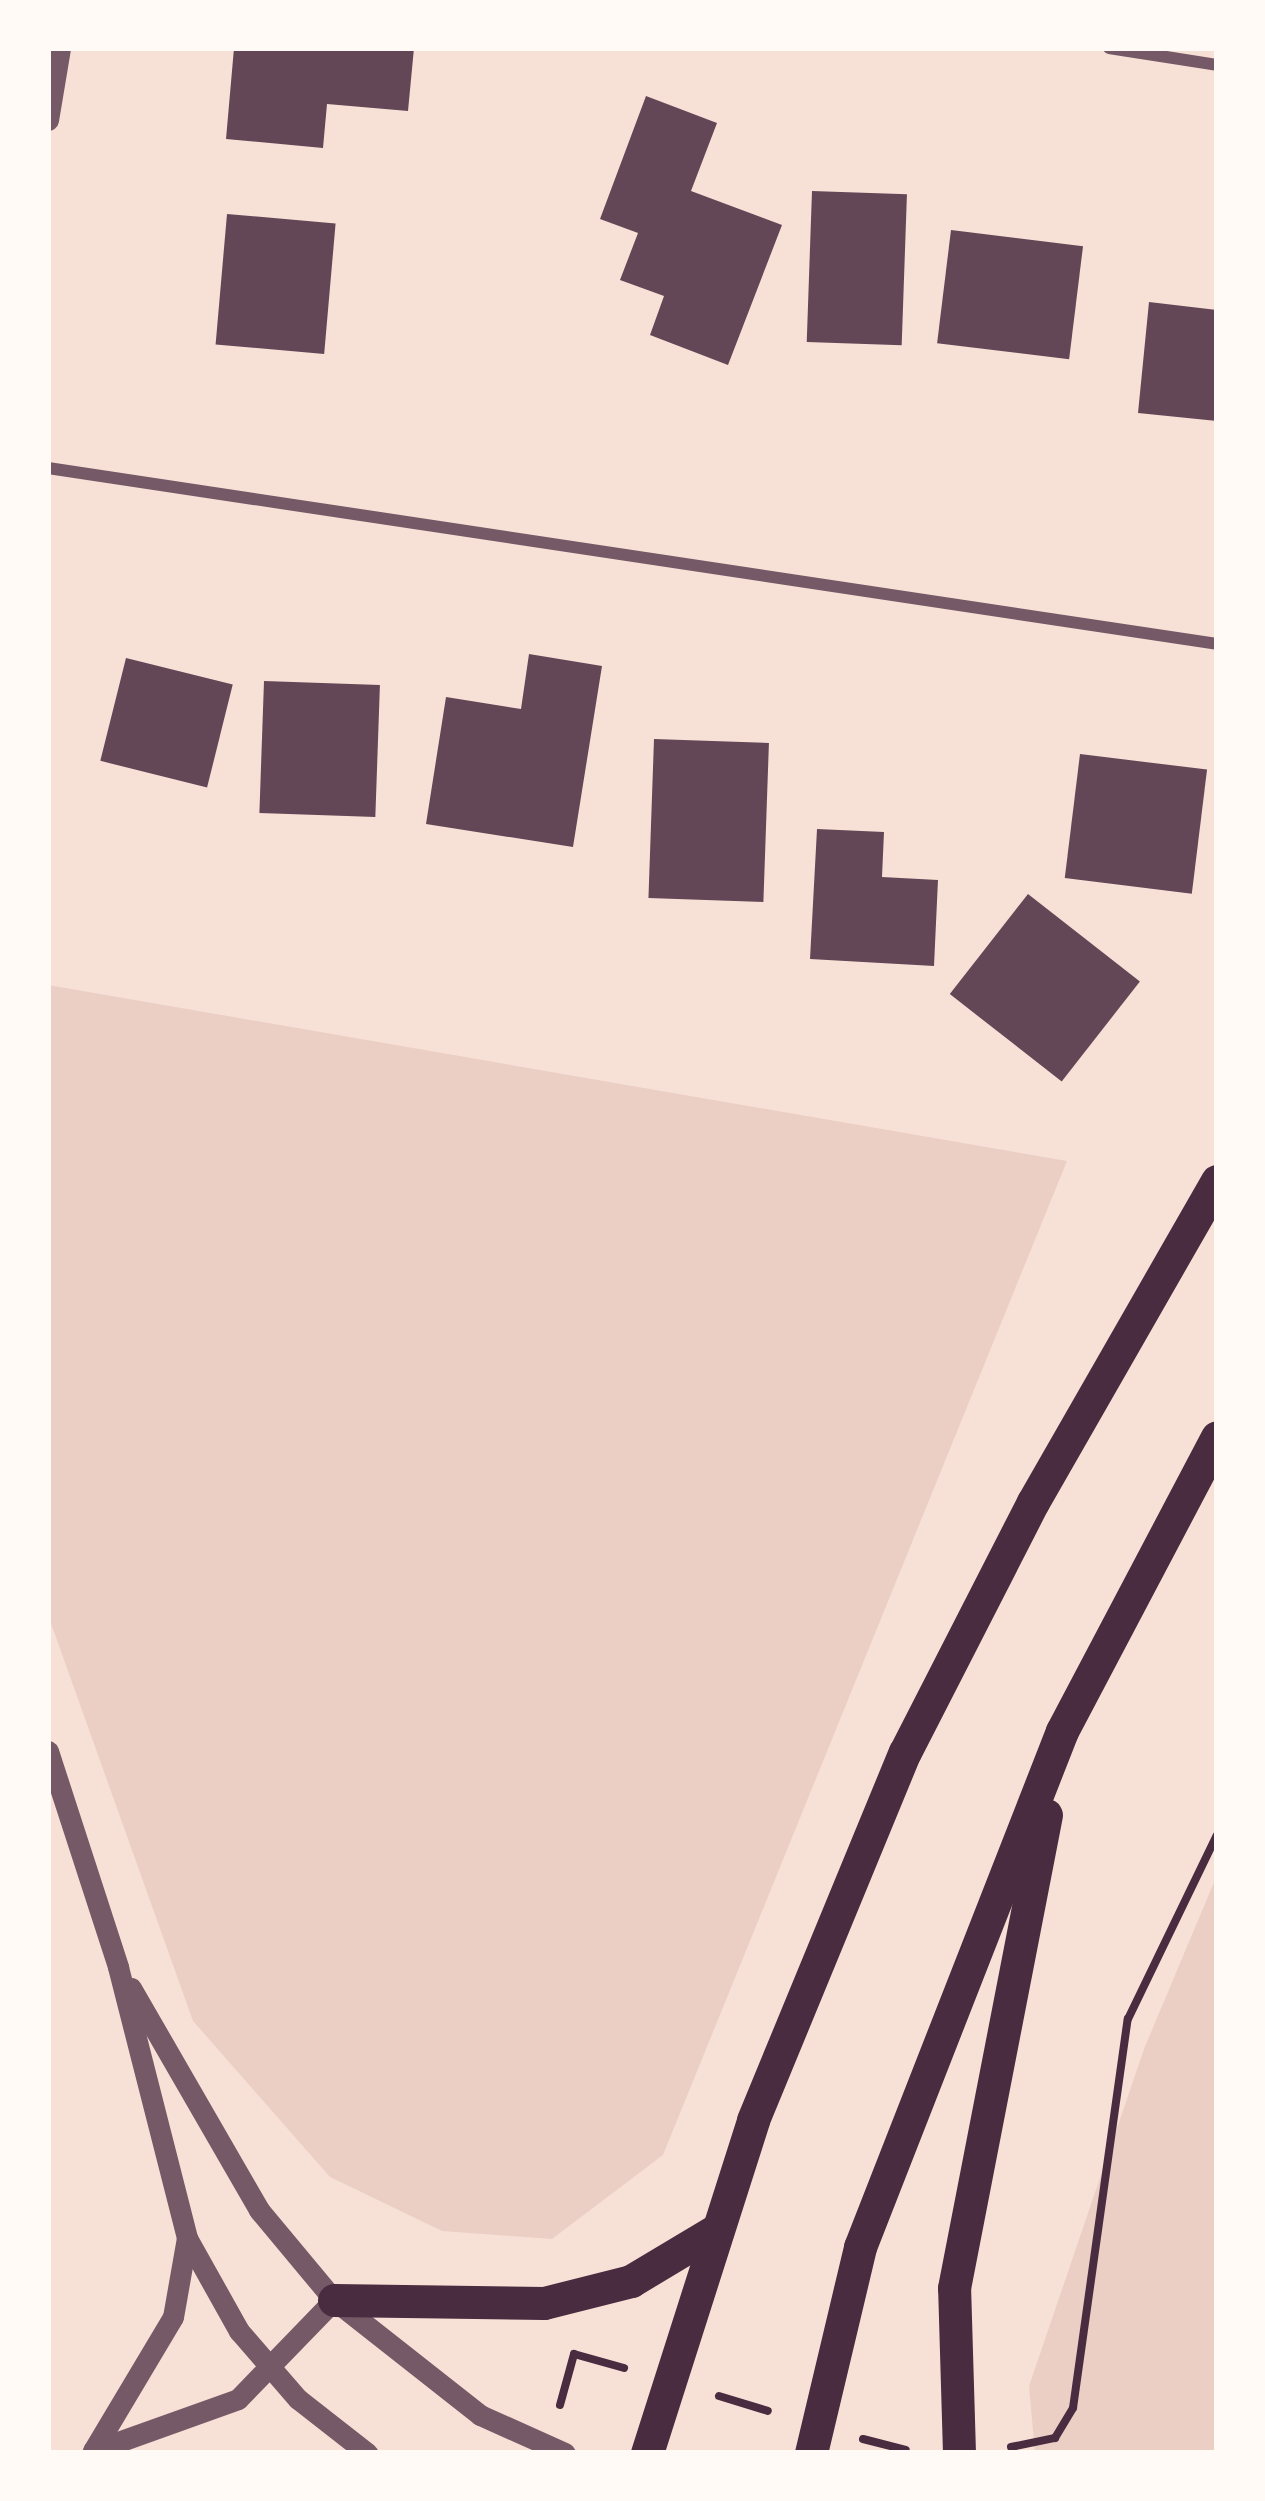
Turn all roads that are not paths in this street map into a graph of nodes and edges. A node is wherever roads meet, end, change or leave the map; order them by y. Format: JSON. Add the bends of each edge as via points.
{"nodes":[{"id":1,"x":60,"y":48,"type":"edge"},
{"id":2,"x":1109,"y":48,"type":"edge"},
{"id":3,"x":1217,"y":65,"type":"edge"},
{"id":4,"x":48,"y":120,"type":"edge"},
{"id":5,"x":48,"y":468,"type":"edge"},
{"id":6,"x":1217,"y":644,"type":"edge"},
{"id":7,"x":1217,"y":1181,"type":"edge"},
{"id":8,"x":1217,"y":1437,"type":"edge"},
{"id":9,"x":1062,"y":1731,"type":"junction"},
{"id":10,"x":48,"y":1751,"type":"edge"},
{"id":11,"x":118,"y":1967,"type":"junction"},
{"id":12,"x":712,"y":2232,"type":"junction"},
{"id":13,"x":187,"y":2238,"type":"junction"},
{"id":14,"x":334,"y":2300,"type":"junction"},
{"id":15,"x":270,"y":2366,"type":"junction"},
{"id":16,"x":91,"y":2452,"type":"edge"},
{"id":17,"x":367,"y":2453,"type":"edge"},
{"id":18,"x":566,"y":2453,"type":"edge"},
{"id":19,"x":647,"y":2453,"type":"edge"},
{"id":20,"x":811,"y":2453,"type":"edge"},
{"id":21,"x":959,"y":2453,"type":"edge"}],
"edges":[{"from":1,"to":4,"type":"street"},
{"from":2,"to":3,"type":"street"},
{"from":5,"to":6,"type":"street"},
{"from":7,"to":12,"type":"highway","via":[[1033,1502],[905,1752]]},
{"from":8,"to":9,"type":"highway"},
{"from":9,"to":20,"type":"highway","via":[[860,2247]]},
{"from":9,"to":21,"type":"highway","via":[[955,2288]]},
{"from":10,"to":11,"type":"street"},
{"from":11,"to":13,"type":"street"},
{"from":11,"to":14,"type":"street","via":[[259,2210]]},
{"from":12,"to":14,"type":"highway","via":[[631,2281],[544,2303]]},
{"from":12,"to":19,"type":"highway"},
{"from":13,"to":15,"type":"street","via":[[239,2331]]},
{"from":13,"to":16,"type":"street","via":[[173,2318]]},
{"from":14,"to":15,"type":"street"},
{"from":14,"to":18,"type":"street","via":[[480,2415]]},
{"from":15,"to":16,"type":"street","via":[[238,2399]]},
{"from":15,"to":17,"type":"street"}]}
